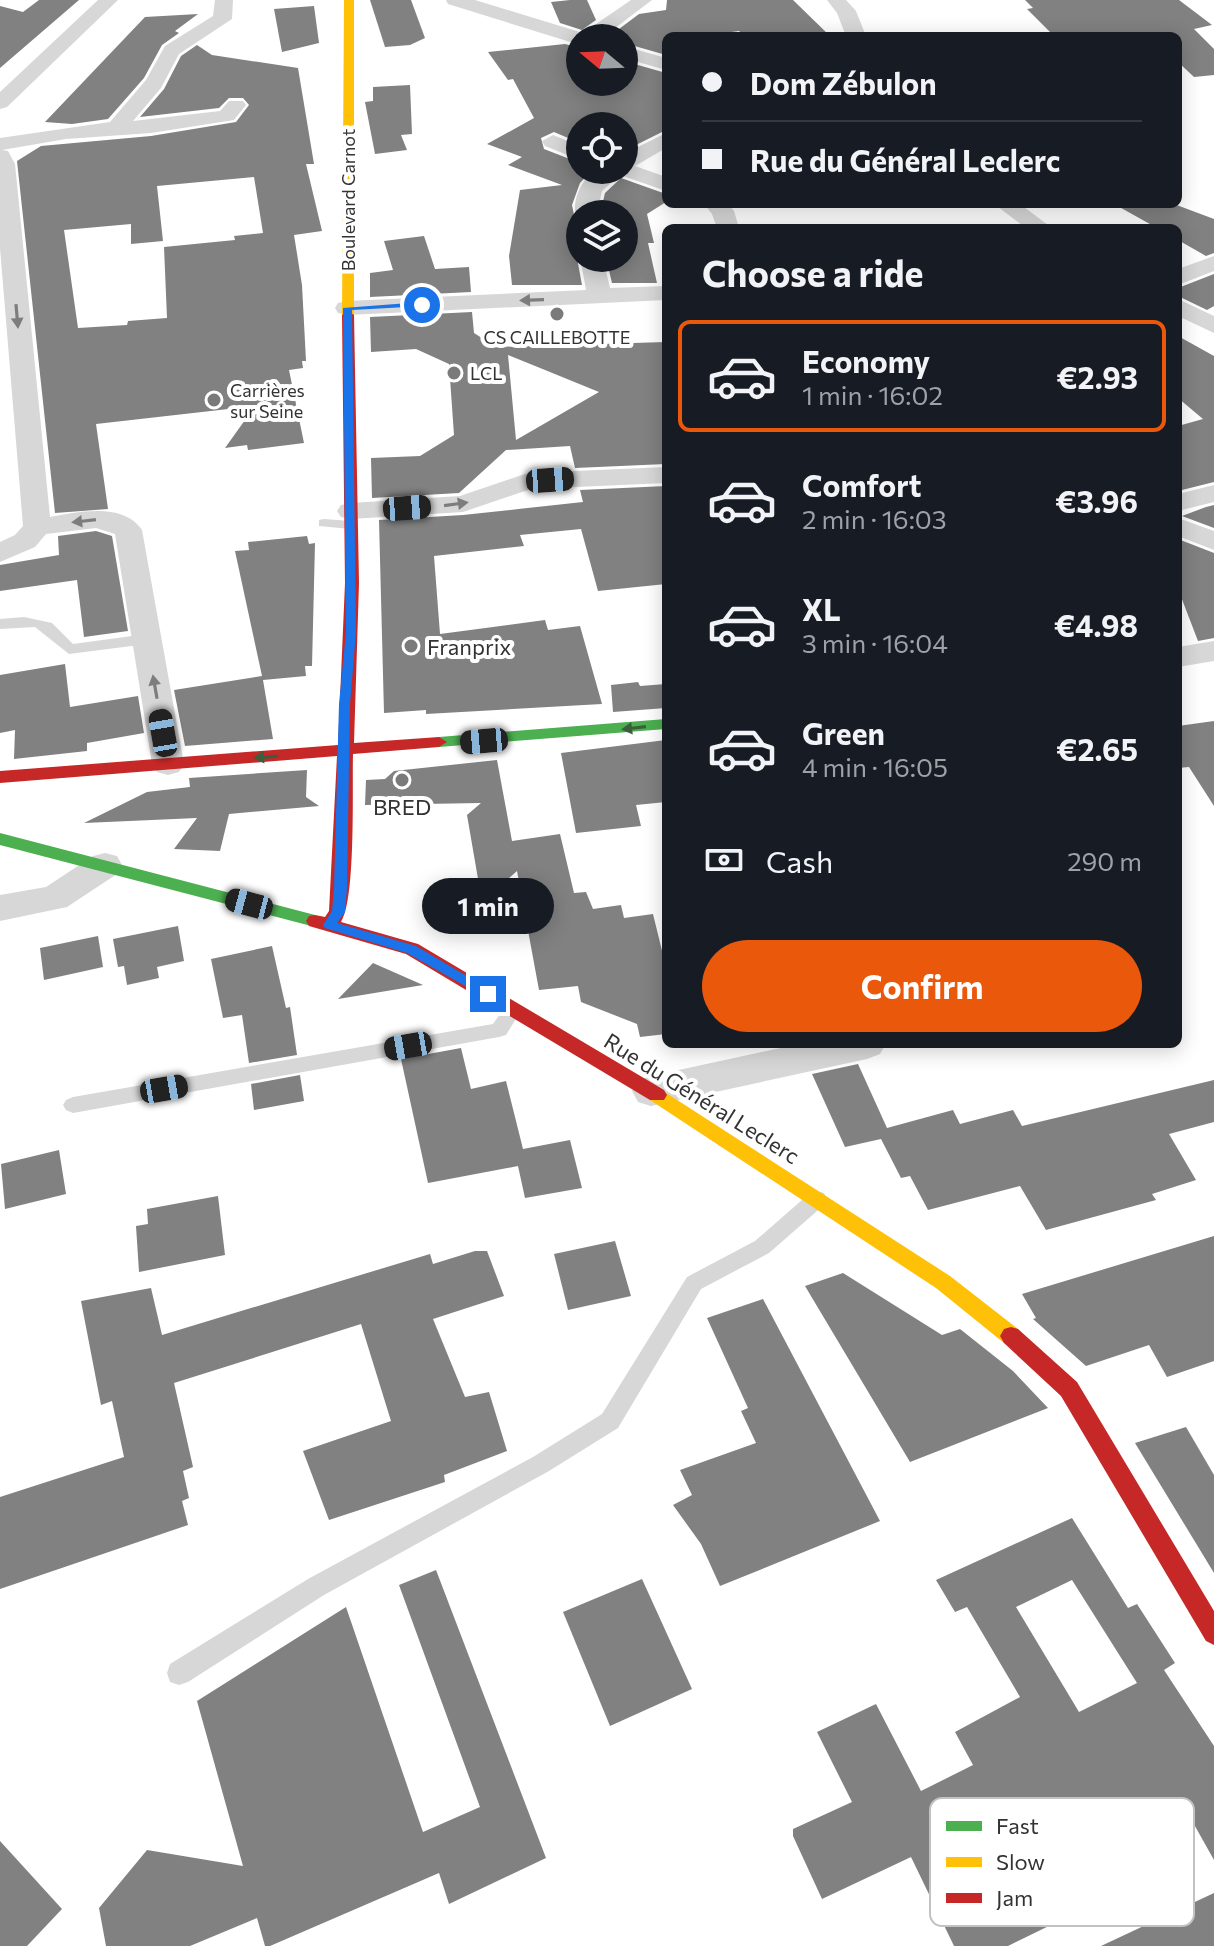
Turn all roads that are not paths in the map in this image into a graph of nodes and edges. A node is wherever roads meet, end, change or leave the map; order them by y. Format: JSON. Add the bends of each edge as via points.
{"nodes":[{"id":1,"x":109,"y":0,"type":"edge"},
{"id":2,"x":224,"y":0,"type":"edge"},
{"id":3,"x":349,"y":0,"type":"edge"},
{"id":4,"x":455,"y":0,"type":"edge"},
{"id":5,"x":643,"y":0,"type":"edge"},
{"id":6,"x":836,"y":0,"type":"edge"},
{"id":7,"x":609,"y":24,"type":"edge"},
{"id":8,"x":854,"y":32,"type":"edge"},
{"id":9,"x":566,"y":35,"type":"edge"},
{"id":10,"x":638,"y":56,"type":"edge"},
{"id":11,"x":662,"y":63,"type":"edge"},
{"id":12,"x":0,"y":103,"type":"edge"},
{"id":13,"x":236,"y":105,"type":"dead end"},
{"id":14,"x":118,"y":127,"type":"junction"},
{"id":15,"x":553,"y":141,"type":"dead end"},
{"id":16,"x":662,"y":142,"type":"edge"},
{"id":17,"x":0,"y":144,"type":"edge"},
{"id":18,"x":566,"y":147,"type":"edge"},
{"id":19,"x":0,"y":156,"type":"edge"},
{"id":20,"x":638,"y":157,"type":"edge"},
{"id":21,"x":638,"y":172,"type":"edge"},
{"id":22,"x":662,"y":182,"type":"edge"},
{"id":23,"x":1011,"y":208,"type":"edge"},
{"id":24,"x":1035,"y":224,"type":"edge"},
{"id":25,"x":1214,"y":263,"type":"edge"},
{"id":26,"x":594,"y":272,"type":"edge"},
{"id":27,"x":1182,"y":276,"type":"edge"},
{"id":28,"x":662,"y":293,"type":"edge"},
{"id":29,"x":600,"y":297,"type":"junction"},
{"id":30,"x":347,"y":308,"type":"junction"},
{"id":31,"x":1182,"y":308,"type":"edge"},
{"id":32,"x":1214,"y":326,"type":"edge"},
{"id":33,"x":662,"y":475,"type":"edge"},
{"id":34,"x":1214,"y":493,"type":"edge"},
{"id":35,"x":1182,"y":502,"type":"edge"},
{"id":36,"x":350,"y":518,"type":"junction"},
{"id":37,"x":324,"y":523,"type":"dead end"},
{"id":38,"x":37,"y":527,"type":"junction"},
{"id":39,"x":1182,"y":528,"type":"edge"},
{"id":40,"x":1214,"y":541,"type":"edge"},
{"id":41,"x":0,"y":553,"type":"edge"},
{"id":42,"x":0,"y":624,"type":"edge"},
{"id":43,"x":147,"y":639,"type":"junction"},
{"id":44,"x":1214,"y":651,"type":"edge"},
{"id":45,"x":1182,"y":656,"type":"edge"},
{"id":46,"x":662,"y":724,"type":"edge"},
{"id":47,"x":343,"y":751,"type":"junction"},
{"id":48,"x":168,"y":764,"type":"junction"},
{"id":49,"x":0,"y":777,"type":"edge"},
{"id":50,"x":0,"y":839,"type":"edge"},
{"id":51,"x":105,"y":865,"type":"junction"},
{"id":52,"x":0,"y":908,"type":"edge"},
{"id":53,"x":329,"y":925,"type":"junction"},
{"id":54,"x":513,"y":1009,"type":"junction"},
{"id":55,"x":849,"y":1048,"type":"edge"},
{"id":56,"x":651,"y":1091,"type":"junction"},
{"id":57,"x":73,"y":1105,"type":"dead end"},
{"id":58,"x":817,"y":1199,"type":"junction"},
{"id":59,"x":1214,"y":1633,"type":"edge"},
{"id":60,"x":179,"y":1673,"type":"dead end"}],
"edges":[{"from":1,"to":12,"type":"street"},
{"from":2,"to":14,"type":"street","via":[[222,19],[170,54],[160,76]]},
{"from":3,"to":30,"type":"street","name":"Boulevard Carnot"},
{"from":4,"to":9,"type":"street"},
{"from":5,"to":7,"type":"street"},
{"from":6,"to":8,"type":"street"},
{"from":10,"to":11,"type":"street"},
{"from":13,"to":14,"type":"street","via":[[227,116]]},
{"from":14,"to":17,"type":"street"},
{"from":15,"to":18,"type":"street"},
{"from":16,"to":20,"type":"street"},
{"from":19,"to":38,"type":"street","one_way":true},
{"from":21,"to":22,"type":"street"},
{"from":23,"to":24,"type":"street"},
{"from":25,"to":27,"type":"street"},
{"from":26,"to":29,"type":"street"},
{"from":28,"to":29,"type":"street"},
{"from":29,"to":30,"type":"street","one_way":true},
{"from":30,"to":36,"type":"street","name":"Boulevard Carnot","via":[[342,449]]},
{"from":31,"to":32,"type":"street"},
{"from":36,"to":33,"type":"street","one_way":true,"via":[[463,504],[528,481]]},
{"from":34,"to":35,"type":"street"},
{"from":36,"to":37,"type":"lane"},
{"from":36,"to":47,"type":"street","name":"Boulevard Carnot","via":[[351,632]]},
{"from":38,"to":41,"type":"street","via":[[25,541]]},
{"from":43,"to":38,"type":"street","one_way":true,"via":[[128,530],[102,519]]},
{"from":39,"to":40,"type":"street"},
{"from":42,"to":43,"type":"lane","via":[[46,624],[69,649]]},
{"from":48,"to":43,"type":"street","one_way":true},
{"from":44,"to":45,"type":"street"},
{"from":46,"to":47,"type":"street","one_way":true},
{"from":47,"to":48,"type":"street","one_way":true},
{"from":47,"to":53,"type":"street","name":"Boulevard Carnot","via":[[340,888],[338,912]]},
{"from":48,"to":49,"type":"street"},
{"from":50,"to":51,"type":"street","name":"Rue du Général Leclerc"},
{"from":51,"to":52,"type":"street","via":[[55,898]]},
{"from":51,"to":53,"type":"street","name":"Rue du Général Leclerc"},
{"from":53,"to":54,"type":"street","name":"Rue du Général Leclerc","via":[[412,949]]},
{"from":54,"to":56,"type":"street","name":"Rue du Général Leclerc"},
{"from":54,"to":57,"type":"lane","via":[[499,1030]]},
{"from":55,"to":56,"type":"street"},
{"from":56,"to":58,"type":"street","name":"Rue du Général Leclerc"},
{"from":58,"to":59,"type":"street","name":"Rue du Général Leclerc","via":[[943,1282],[1033,1353],[1069,1389]]},
{"from":58,"to":60,"type":"lane","via":[[762,1247],[694,1283],[610,1421],[316,1587]]}]}
